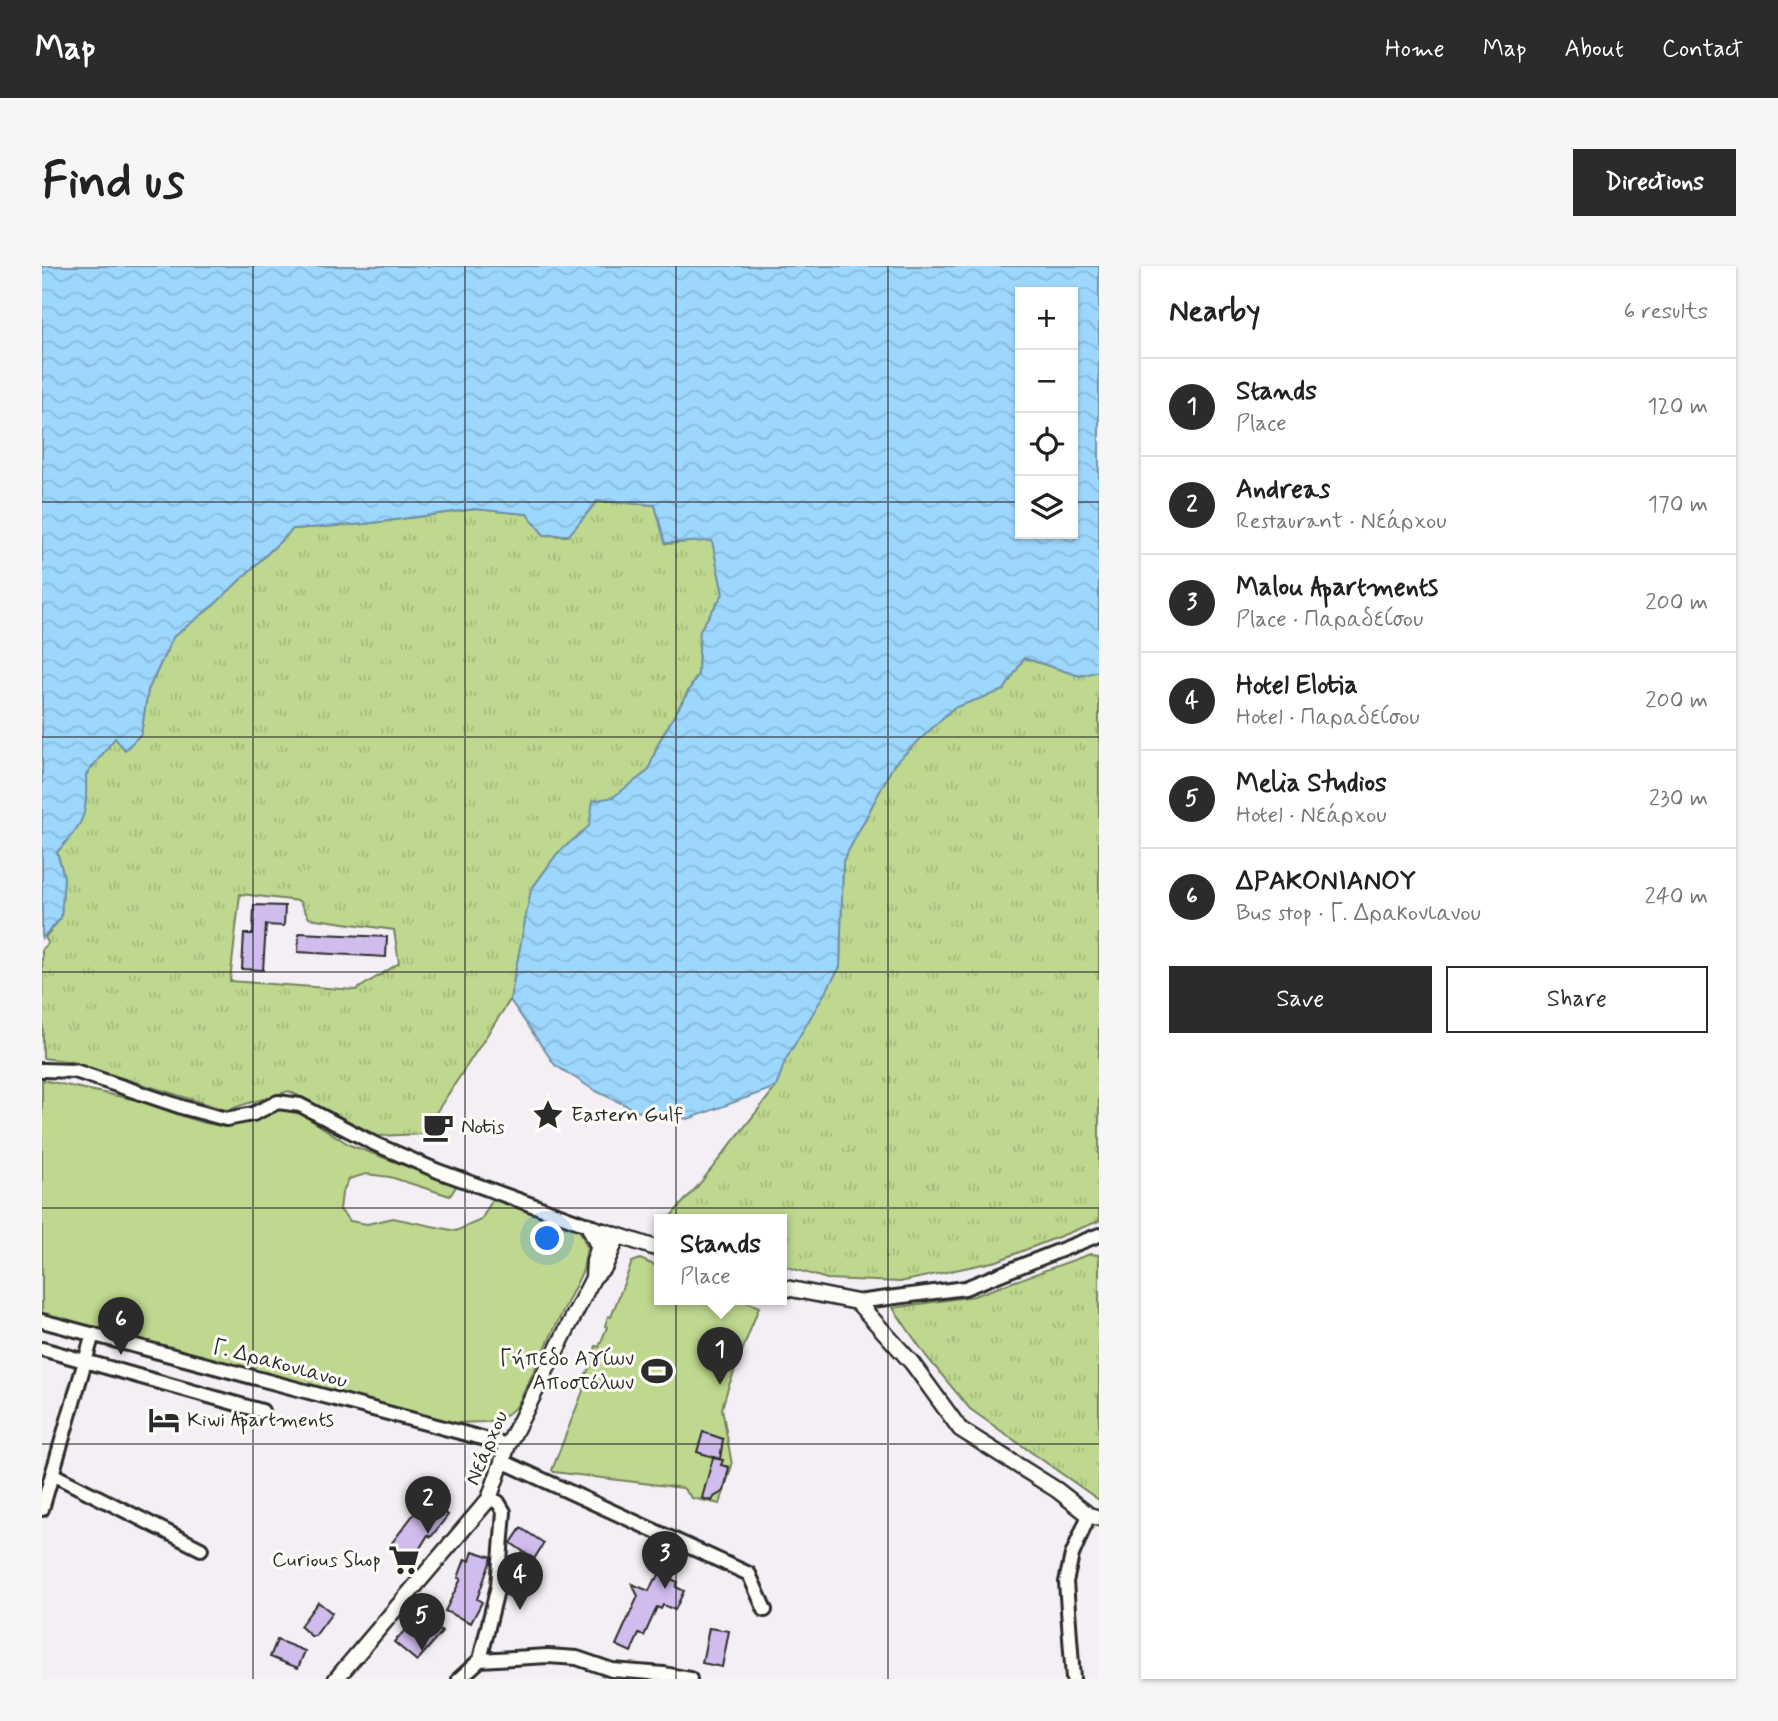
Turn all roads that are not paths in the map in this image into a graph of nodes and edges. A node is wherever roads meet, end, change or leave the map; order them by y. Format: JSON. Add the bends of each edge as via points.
{"nodes":[{"id":1,"x":42,"y":1070,"type":"edge"},
{"id":2,"x":588,"y":1225,"type":"junction"},
{"id":3,"x":611,"y":1233,"type":"junction"},
{"id":4,"x":1099,"y":1235,"type":"edge"},
{"id":5,"x":636,"y":1242,"type":"junction"},
{"id":6,"x":598,"y":1246,"type":"junction"},
{"id":7,"x":654,"y":1247,"type":"edge"},
{"id":8,"x":613,"y":1251,"type":"junction"},
{"id":9,"x":593,"y":1278,"type":"junction"},
{"id":10,"x":787,"y":1288,"type":"edge"},
{"id":11,"x":857,"y":1302,"type":"junction"},
{"id":12,"x":42,"y":1321,"type":"edge"},
{"id":13,"x":93,"y":1334,"type":"junction"},
{"id":14,"x":42,"y":1349,"type":"edge"},
{"id":15,"x":84,"y":1359,"type":"junction"},
{"id":16,"x":261,"y":1411,"type":"dead end"},
{"id":17,"x":508,"y":1445,"type":"junction"},
{"id":18,"x":504,"y":1462,"type":"junction"},
{"id":19,"x":52,"y":1474,"type":"junction"},
{"id":20,"x":489,"y":1499,"type":"junction"},
{"id":21,"x":42,"y":1509,"type":"edge"},
{"id":22,"x":1094,"y":1517,"type":"edge"},
{"id":23,"x":201,"y":1549,"type":"dead end"},
{"id":24,"x":765,"y":1611,"type":"dead end"},
{"id":25,"x":480,"y":1660,"type":"junction"},
{"id":26,"x":336,"y":1679,"type":"edge"},
{"id":27,"x":459,"y":1679,"type":"edge"},
{"id":28,"x":690,"y":1679,"type":"edge"},
{"id":29,"x":1073,"y":1679,"type":"edge"}],
"edges":[{"from":1,"to":2,"type":"street","via":[[75,1071],[226,1119],[253,1114],[278,1102],[300,1105],[438,1171]]},
{"from":2,"to":3,"type":"street"},
{"from":2,"to":6,"type":"street"},
{"from":3,"to":5,"type":"street"},
{"from":3,"to":6,"type":"street","name":"Νεάρχου"},
{"from":3,"to":8,"type":"street","name":"Νεάρχου"},
{"from":4,"to":11,"type":"street","via":[[965,1288]]},
{"from":5,"to":7,"type":"street"},
{"from":5,"to":8,"type":"street"},
{"from":6,"to":9,"type":"street","name":"Νεάρχου"},
{"from":8,"to":9,"type":"street","name":"Νεάρχου"},
{"from":9,"to":17,"type":"street","name":"Νεάρχου"},
{"from":10,"to":11,"type":"street"},
{"from":11,"to":22,"type":"street","via":[[912,1363],[960,1429]]},
{"from":12,"to":13,"type":"street","name":"Γ. Δρακονιανου"},
{"from":13,"to":15,"type":"street"},
{"from":13,"to":17,"type":"street","name":"Γ. Δρακονιανου"},
{"from":14,"to":15,"type":"street"},
{"from":15,"to":16,"type":"street"},
{"from":15,"to":19,"type":"street"},
{"from":17,"to":18,"type":"street","name":"Νεάρχου"},
{"from":18,"to":20,"type":"street","name":"Νεάρχου"},
{"from":18,"to":24,"type":"street","via":[[749,1574]]},
{"from":19,"to":21,"type":"street"},
{"from":19,"to":23,"type":"street"},
{"from":20,"to":25,"type":"street","via":[[504,1511],[498,1586]]},
{"from":20,"to":26,"type":"street","name":"Νεάρχου"},
{"from":22,"to":29,"type":"street","via":[[1072,1555],[1066,1581]]},
{"from":25,"to":27,"type":"street"},
{"from":25,"to":28,"type":"street","via":[[577,1658],[612,1670]]}]}
